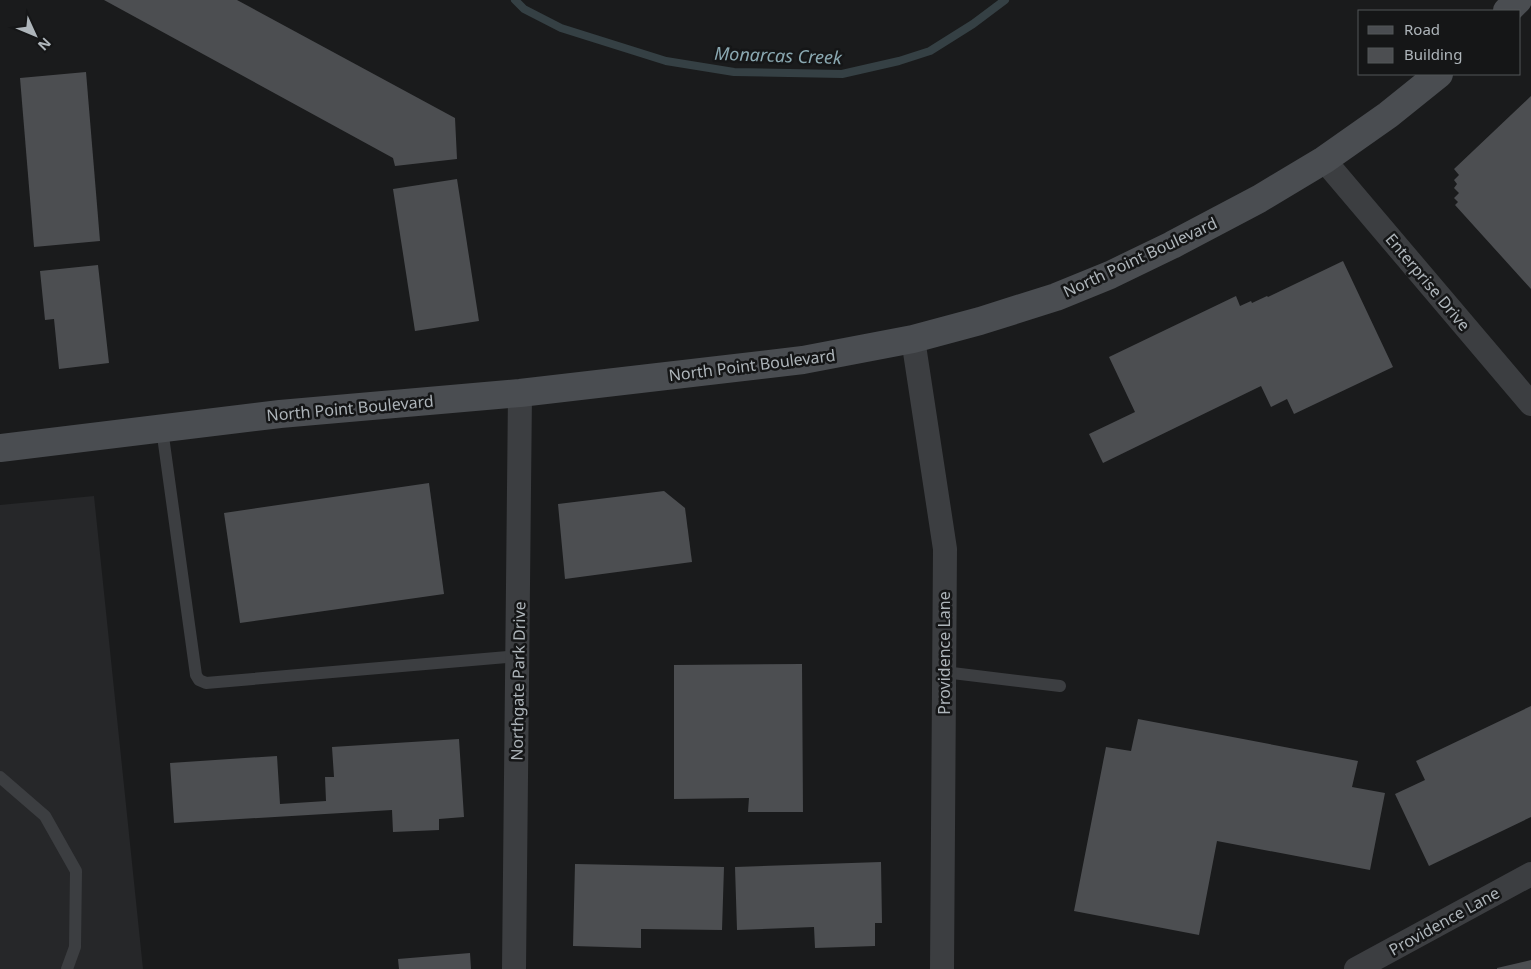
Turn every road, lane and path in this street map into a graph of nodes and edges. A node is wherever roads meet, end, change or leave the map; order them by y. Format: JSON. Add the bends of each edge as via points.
{"nodes":[{"id":1,"x":1518,"y":0,"type":"edge"},
{"id":2,"x":1508,"y":10,"type":"edge"},
{"id":3,"x":1438,"y":75,"type":"edge"},
{"id":4,"x":1324,"y":160,"type":"junction"},
{"id":5,"x":913,"y":339,"type":"junction"},
{"id":6,"x":520,"y":393,"type":"junction"},
{"id":7,"x":1531,"y":404,"type":"edge"},
{"id":8,"x":162,"y":428,"type":"junction"},
{"id":9,"x":0,"y":448,"type":"edge"},
{"id":10,"x":518,"y":656,"type":"junction"},
{"id":11,"x":944,"y":672,"type":"junction"},
{"id":12,"x":1060,"y":686,"type":"dead end"},
{"id":13,"x":0,"y":776,"type":"edge"},
{"id":14,"x":1531,"y":874,"type":"edge"},
{"id":15,"x":67,"y":969,"type":"edge"},
{"id":16,"x":514,"y":969,"type":"edge"},
{"id":17,"x":942,"y":969,"type":"edge"},
{"id":18,"x":1356,"y":969,"type":"edge"}],
"edges":[{"from":1,"to":2,"type":"main road"},
{"from":3,"to":4,"type":"main road","name":"North Point Boulevard"},
{"from":4,"to":5,"type":"main road","name":"North Point Boulevard","via":[[1172,246],[1110,275],[1056,297]]},
{"from":4,"to":7,"type":"street","name":"Enterprise Drive"},
{"from":5,"to":6,"type":"main road","name":"North Point Boulevard","via":[[803,360]]},
{"from":5,"to":11,"type":"street","name":"Providence Lane","via":[[945,549]]},
{"from":6,"to":8,"type":"main road","name":"North Point Boulevard"},
{"from":6,"to":10,"type":"street","name":"Northgate Park Drive"},
{"from":8,"to":9,"type":"main road","name":"North Point Boulevard"},
{"from":8,"to":10,"type":"lane","via":[[199,680],[206,683]]},
{"from":10,"to":16,"type":"street","name":"Northgate Park Drive"},
{"from":11,"to":12,"type":"lane"},
{"from":11,"to":17,"type":"street","name":"Providence Lane"},
{"from":13,"to":15,"type":"lane","via":[[45,816],[76,871],[75,947]]},
{"from":14,"to":18,"type":"street","name":"Providence Lane"}]}
